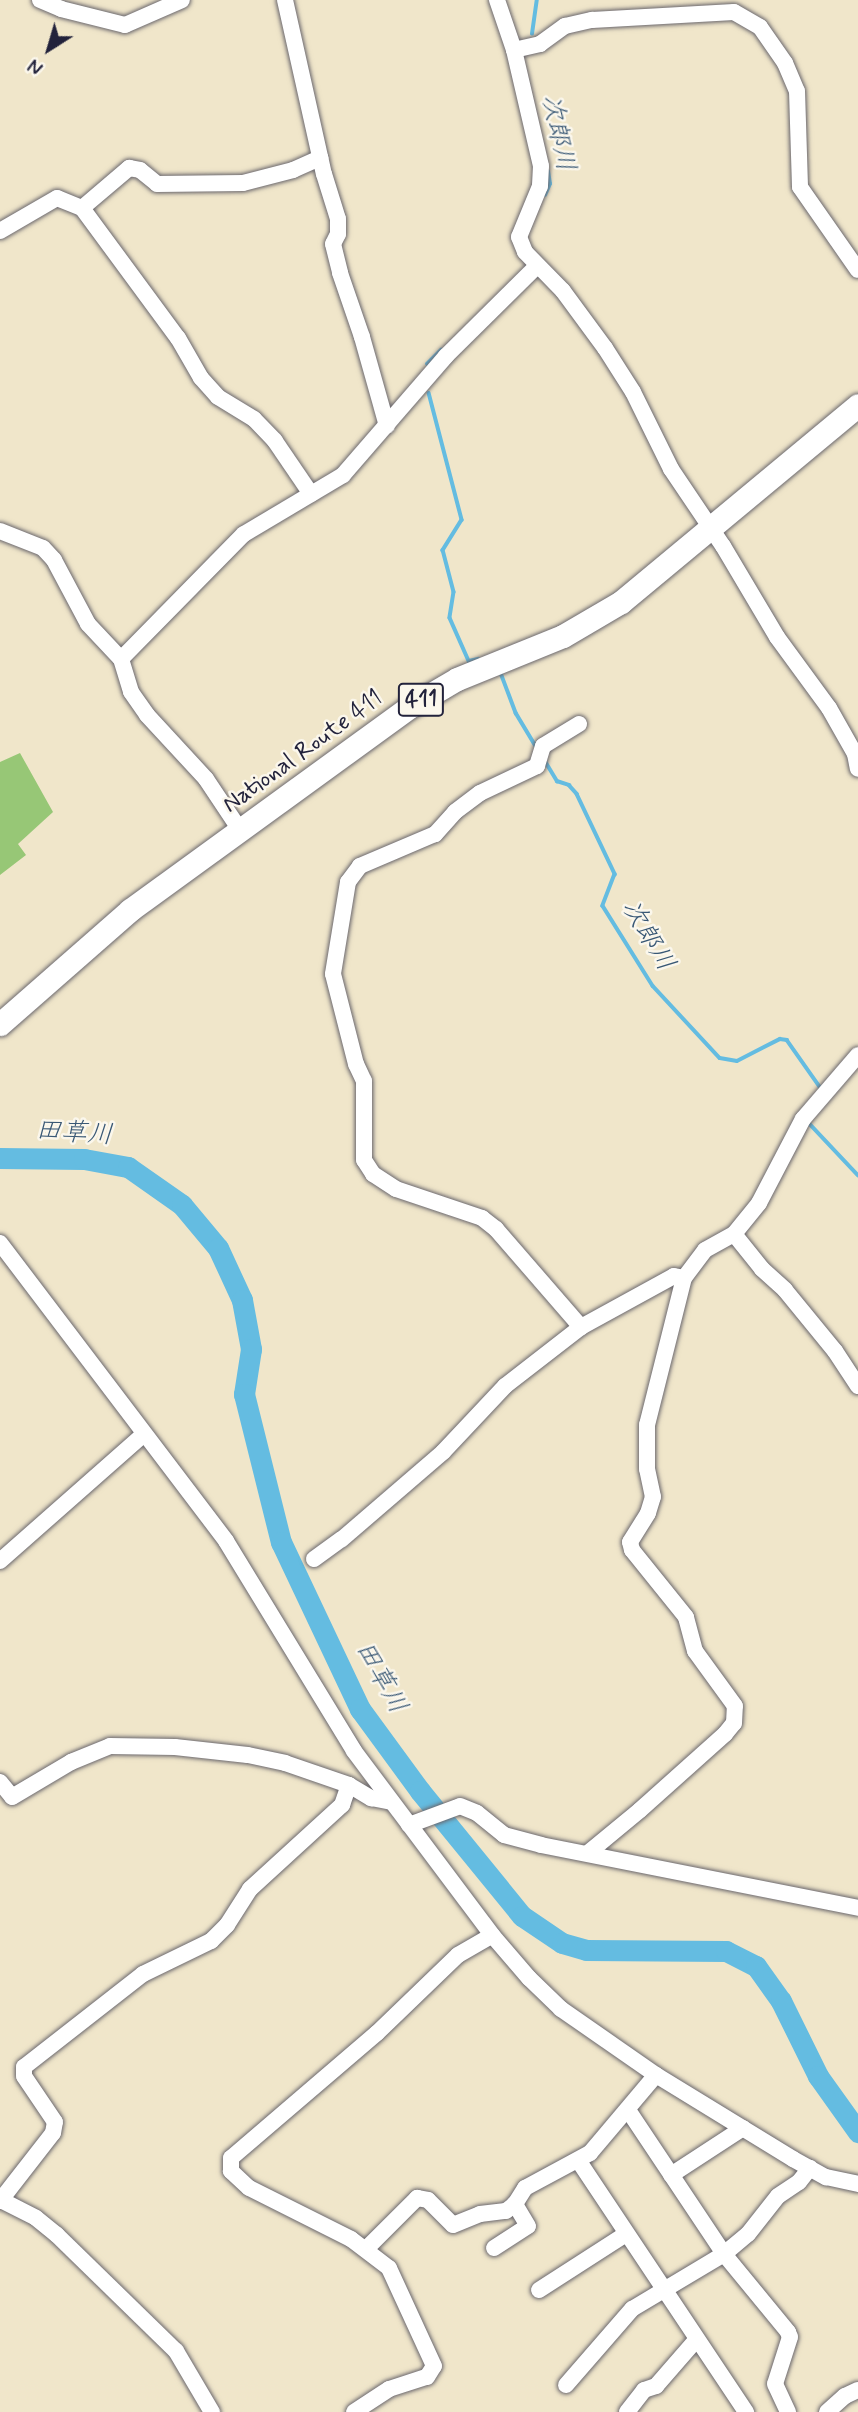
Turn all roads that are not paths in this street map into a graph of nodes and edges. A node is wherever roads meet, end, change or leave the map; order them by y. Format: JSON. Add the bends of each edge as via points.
{"nodes":[{"id":1,"x":40,"y":0,"type":"edge"},
{"id":2,"x":182,"y":0,"type":"edge"},
{"id":3,"x":285,"y":0,"type":"edge"},
{"id":4,"x":497,"y":0,"type":"edge"},
{"id":5,"x":514,"y":50,"type":"junction"},
{"id":6,"x":320,"y":158,"type":"junction"},
{"id":7,"x":82,"y":208,"type":"junction"},
{"id":8,"x":0,"y":231,"type":"edge"},
{"id":9,"x":536,"y":267,"type":"junction"},
{"id":10,"x":858,"y":270,"type":"edge"},
{"id":11,"x":858,"y":405,"type":"edge"},
{"id":12,"x":387,"y":426,"type":"junction"},
{"id":13,"x":311,"y":494,"type":"junction"},
{"id":14,"x":709,"y":528,"type":"junction"},
{"id":15,"x":0,"y":531,"type":"edge"},
{"id":16,"x":121,"y":659,"type":"junction"},
{"id":17,"x":579,"y":724,"type":"dead end"},
{"id":18,"x":858,"y":769,"type":"edge"},
{"id":19,"x":240,"y":831,"type":"junction"},
{"id":20,"x":0,"y":1024,"type":"edge"},
{"id":21,"x":858,"y":1055,"type":"edge"},
{"id":22,"x":734,"y":1234,"type":"junction"},
{"id":23,"x":0,"y":1243,"type":"edge"},
{"id":24,"x":684,"y":1278,"type":"junction"},
{"id":25,"x":581,"y":1327,"type":"junction"},
{"id":26,"x":858,"y":1386,"type":"edge"},
{"id":27,"x":144,"y":1434,"type":"junction"},
{"id":28,"x":314,"y":1559,"type":"dead end"},
{"id":29,"x":0,"y":1561,"type":"edge"},
{"id":30,"x":0,"y":1782,"type":"edge"},
{"id":31,"x":349,"y":1785,"type":"junction"},
{"id":32,"x":392,"y":1802,"type":"junction"},
{"id":33,"x":416,"y":1821,"type":"junction"},
{"id":34,"x":588,"y":1853,"type":"junction"},
{"id":35,"x":858,"y":1908,"type":"edge"},
{"id":36,"x":492,"y":1935,"type":"junction"},
{"id":37,"x":656,"y":2075,"type":"junction"},
{"id":38,"x":628,"y":2110,"type":"junction"},
{"id":39,"x":743,"y":2128,"type":"junction"},
{"id":40,"x":578,"y":2161,"type":"junction"},
{"id":41,"x":810,"y":2168,"type":"junction"},
{"id":42,"x":671,"y":2175,"type":"junction"},
{"id":43,"x":858,"y":2185,"type":"edge"},
{"id":44,"x":0,"y":2200,"type":"edge"},
{"id":45,"x":514,"y":2204,"type":"junction"},
{"id":46,"x":626,"y":2234,"type":"junction"},
{"id":47,"x":367,"y":2248,"type":"junction"},
{"id":48,"x":494,"y":2248,"type":"dead end"},
{"id":49,"x":724,"y":2254,"type":"junction"},
{"id":50,"x":539,"y":2290,"type":"dead end"},
{"id":51,"x":662,"y":2291,"type":"junction"},
{"id":52,"x":696,"y":2340,"type":"junction"},
{"id":53,"x":566,"y":2385,"type":"dead end"},
{"id":54,"x":858,"y":2390,"type":"edge"},
{"id":55,"x":212,"y":2412,"type":"edge"},
{"id":56,"x":354,"y":2412,"type":"edge"},
{"id":57,"x":627,"y":2412,"type":"edge"},
{"id":58,"x":746,"y":2412,"type":"edge"},
{"id":59,"x":788,"y":2412,"type":"edge"},
{"id":60,"x":827,"y":2412,"type":"edge"}],
"edges":[{"from":1,"to":2,"type":"street","via":[[125,25]]},
{"from":3,"to":6,"type":"street"},
{"from":4,"to":5,"type":"street"},
{"from":5,"to":9,"type":"street","via":[[541,166],[540,186],[519,237]]},
{"from":5,"to":10,"type":"street","via":[[540,44],[565,26],[592,20],[734,12],[760,27],[785,63],[797,91],[800,187]]},
{"from":6,"to":7,"type":"street","via":[[243,183],[156,184],[140,170],[129,168]]},
{"from":6,"to":12,"type":"street","via":[[338,219],[333,244],[340,273]]},
{"from":7,"to":8,"type":"street","via":[[57,198]]},
{"from":7,"to":13,"type":"street","via":[[178,338],[201,378],[218,397],[254,419]]},
{"from":9,"to":12,"type":"street","via":[[446,356]]},
{"from":9,"to":14,"type":"street","via":[[563,291],[605,348]]},
{"from":11,"to":14,"type":"highway","name":"National Route 411","number":"411"},
{"from":12,"to":13,"type":"street","via":[[343,475]]},
{"from":13,"to":16,"type":"street","via":[[244,534]]},
{"from":14,"to":18,"type":"street","via":[[777,637],[829,708],[855,754]]},
{"from":14,"to":19,"type":"highway","name":"National Route 411","number":"411","via":[[604,614],[440,689]]},
{"from":15,"to":16,"type":"street","via":[[43,548],[88,624]]},
{"from":16,"to":19,"type":"street","via":[[131,692],[206,779]]},
{"from":17,"to":25,"type":"street","via":[[543,746],[537,766],[480,793],[435,834],[360,866],[348,882],[333,974],[364,1081],[363,1160],[373,1174],[396,1189],[482,1218]]},
{"from":19,"to":20,"type":"highway","name":"National Route 411","number":"411","via":[[130,910]]},
{"from":21,"to":22,"type":"street","via":[[803,1119],[759,1203]]},
{"from":22,"to":24,"type":"street","via":[[705,1250]]},
{"from":22,"to":26,"type":"street","via":[[802,1310]]},
{"from":23,"to":27,"type":"street"},
{"from":24,"to":25,"type":"street","via":[[674,1276]]},
{"from":24,"to":34,"type":"street","via":[[647,1425],[647,1469],[653,1497],[630,1542],[686,1617],[695,1651],[737,1714],[725,1734]]},
{"from":25,"to":28,"type":"street","via":[[505,1387],[443,1452]]},
{"from":27,"to":29,"type":"street"},
{"from":27,"to":32,"type":"street","via":[[226,1541],[324,1707]]},
{"from":30,"to":31,"type":"street","via":[[12,1797],[110,1745],[247,1755]]},
{"from":31,"to":32,"type":"street","via":[[371,1798]]},
{"from":31,"to":44,"type":"street","via":[[342,1805],[250,1889],[211,1941],[143,1974],[24,2067],[24,2077],[55,2122],[53,2133]]},
{"from":32,"to":33,"type":"street"},
{"from":33,"to":34,"type":"street","via":[[460,1806],[477,1813],[504,1835]]},
{"from":33,"to":36,"type":"street"},
{"from":34,"to":35,"type":"street"},
{"from":36,"to":37,"type":"street","via":[[561,2008]]},
{"from":36,"to":47,"type":"street","via":[[458,1955],[377,2033],[231,2158],[230,2171],[249,2188]]},
{"from":37,"to":38,"type":"street"},
{"from":37,"to":39,"type":"street"},
{"from":38,"to":40,"type":"street"},
{"from":38,"to":42,"type":"street"},
{"from":39,"to":41,"type":"street"},
{"from":39,"to":42,"type":"street"},
{"from":40,"to":45,"type":"street","via":[[525,2188]]},
{"from":40,"to":46,"type":"street"},
{"from":41,"to":43,"type":"street"},
{"from":41,"to":49,"type":"street"},
{"from":42,"to":49,"type":"street"},
{"from":44,"to":55,"type":"street","via":[[57,2235],[176,2351]]},
{"from":45,"to":47,"type":"street","via":[[506,2211],[480,2214],[453,2225],[428,2200],[417,2198]]},
{"from":45,"to":48,"type":"street","via":[[528,2226]]},
{"from":46,"to":50,"type":"street"},
{"from":46,"to":51,"type":"street"},
{"from":47,"to":56,"type":"street","via":[[389,2268],[434,2367],[427,2377],[389,2389]]},
{"from":49,"to":51,"type":"street"},
{"from":49,"to":59,"type":"street","via":[[790,2337],[775,2384]]},
{"from":51,"to":52,"type":"street"},
{"from":51,"to":53,"type":"street","via":[[632,2309]]},
{"from":52,"to":57,"type":"street","via":[[656,2386],[643,2390]]},
{"from":52,"to":58,"type":"street"},
{"from":54,"to":60,"type":"street"}]}
